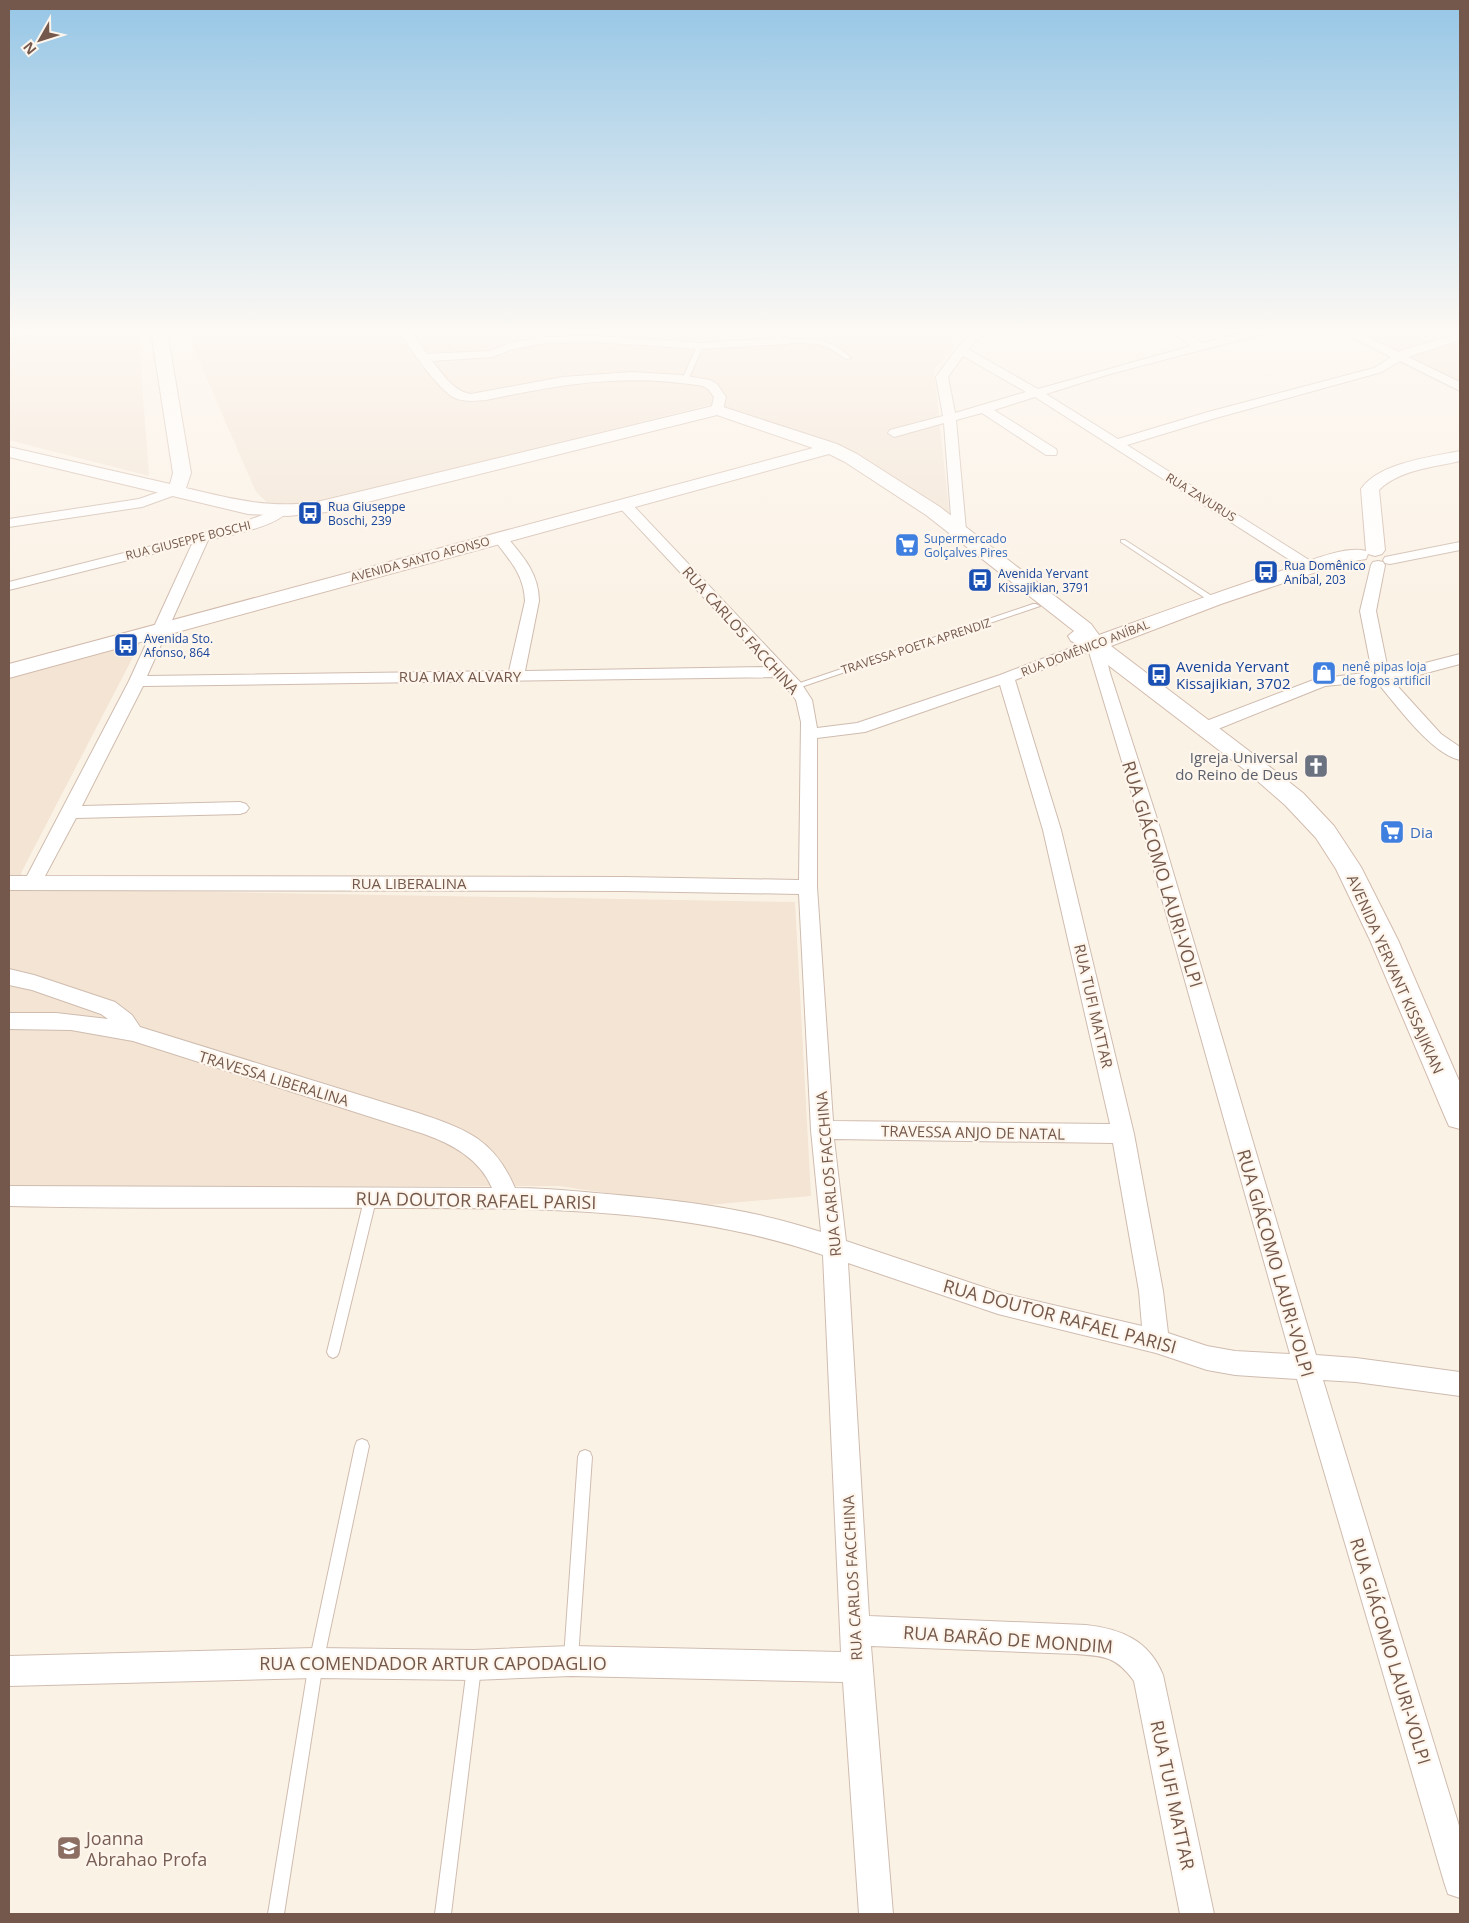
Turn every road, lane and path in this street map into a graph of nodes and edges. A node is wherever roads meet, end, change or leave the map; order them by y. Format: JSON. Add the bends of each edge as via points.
{"nodes":[{"id":1,"x":174,"y":421,"type":"edge"},
{"id":2,"x":668,"y":421,"type":"edge"},
{"id":3,"x":756,"y":421,"type":"edge"},
{"id":4,"x":940,"y":421,"type":"edge"},
{"id":5,"x":950,"y":421,"type":"edge"},
{"id":6,"x":1002,"y":421,"type":"edge"},
{"id":7,"x":1079,"y":421,"type":"edge"},
{"id":8,"x":1193,"y":421,"type":"edge"},
{"id":9,"x":894,"y":433,"type":"dead end"},
{"id":10,"x":1116,"y":444,"type":"junction"},
{"id":11,"x":831,"y":448,"type":"junction"},
{"id":12,"x":9,"y":452,"type":"edge"},
{"id":13,"x":1051,"y":452,"type":"dead end"},
{"id":14,"x":1460,"y":456,"type":"edge"},
{"id":15,"x":173,"y":491,"type":"junction"},
{"id":16,"x":624,"y":504,"type":"junction"},
{"id":17,"x":280,"y":512,"type":"junction"},
{"id":18,"x":9,"y":523,"type":"edge"},
{"id":19,"x":955,"y":535,"type":"junction"},
{"id":20,"x":202,"y":538,"type":"junction"},
{"id":21,"x":500,"y":538,"type":"junction"},
{"id":22,"x":1123,"y":541,"type":"dead end"},
{"id":23,"x":1460,"y":546,"type":"edge"},
{"id":24,"x":1375,"y":558,"type":"junction"},
{"id":25,"x":1312,"y":568,"type":"junction"},
{"id":26,"x":9,"y":586,"type":"edge"},
{"id":27,"x":1214,"y":600,"type":"junction"},
{"id":28,"x":1036,"y":606,"type":"junction"},
{"id":29,"x":160,"y":630,"type":"junction"},
{"id":30,"x":1095,"y":644,"type":"junction"},
{"id":31,"x":1460,"y":659,"type":"edge"},
{"id":32,"x":9,"y":671,"type":"edge"},
{"id":33,"x":516,"y":675,"type":"junction"},
{"id":34,"x":1381,"y":677,"type":"junction"},
{"id":35,"x":1006,"y":678,"type":"junction"},
{"id":36,"x":789,"y":679,"type":"junction"},
{"id":37,"x":137,"y":681,"type":"junction"},
{"id":38,"x":1207,"y":727,"type":"junction"},
{"id":39,"x":810,"y":734,"type":"junction"},
{"id":40,"x":1460,"y":754,"type":"edge"},
{"id":41,"x":240,"y":808,"type":"dead end"},
{"id":42,"x":70,"y":812,"type":"junction"},
{"id":43,"x":9,"y":882,"type":"edge"},
{"id":44,"x":33,"y":882,"type":"junction"},
{"id":45,"x":808,"y":887,"type":"junction"},
{"id":46,"x":9,"y":977,"type":"edge"},
{"id":47,"x":9,"y":1020,"type":"edge"},
{"id":48,"x":134,"y":1033,"type":"junction"},
{"id":49,"x":1460,"y":1117,"type":"edge"},
{"id":50,"x":822,"y":1130,"type":"junction"},
{"id":51,"x":1123,"y":1134,"type":"junction"},
{"id":52,"x":9,"y":1196,"type":"edge"},
{"id":53,"x":371,"y":1196,"type":"junction"},
{"id":54,"x":507,"y":1197,"type":"junction"},
{"id":55,"x":835,"y":1248,"type":"junction"},
{"id":56,"x":1156,"y":1341,"type":"junction"},
{"id":57,"x":333,"y":1352,"type":"dead end"},
{"id":58,"x":1306,"y":1366,"type":"junction"},
{"id":59,"x":1460,"y":1384,"type":"edge"},
{"id":60,"x":362,"y":1446,"type":"dead end"},
{"id":61,"x":585,"y":1457,"type":"dead end"},
{"id":62,"x":855,"y":1631,"type":"junction"},
{"id":63,"x":571,"y":1661,"type":"junction"},
{"id":64,"x":316,"y":1663,"type":"junction"},
{"id":65,"x":474,"y":1664,"type":"junction"},
{"id":66,"x":857,"y":1667,"type":"junction"},
{"id":67,"x":9,"y":1671,"type":"edge"},
{"id":68,"x":1148,"y":1675,"type":"joint"},
{"id":69,"x":1460,"y":1882,"type":"edge"},
{"id":70,"x":276,"y":1914,"type":"edge"},
{"id":71,"x":443,"y":1914,"type":"edge"},
{"id":72,"x":876,"y":1914,"type":"edge"},
{"id":73,"x":1197,"y":1914,"type":"edge"}],
"edges":[{"from":1,"to":15,"type":"main road","via":[[182,473],[180,484]]},
{"from":2,"to":17,"type":"main road","name":"RUA GIUSEPPE BOSCHI","via":[[327,506]]},
{"from":3,"to":11,"type":"main road","name":"AVENIDA YERVANT KISSAJIKIAN"},
{"from":4,"to":9,"type":"street"},
{"from":5,"to":19,"type":"street"},
{"from":6,"to":13,"type":"street"},
{"from":7,"to":10,"type":"street","name":"RUA ZAVURUS"},
{"from":8,"to":10,"type":"street"},
{"from":10,"to":25,"type":"street","name":"RUA ZAVURUS"},
{"from":11,"to":16,"type":"main road","name":"AVENIDA SANTO AFONSO"},
{"from":11,"to":19,"type":"main road","name":"AVENIDA YERVANT KISSAJIKIAN","via":[[903,492],[922,515]]},
{"from":12,"to":15,"type":"main road"},
{"from":14,"to":24,"type":"main road","via":[[1394,473],[1373,484],[1370,489]]},
{"from":15,"to":17,"type":"main road"},
{"from":15,"to":18,"type":"street","via":[[142,503]]},
{"from":16,"to":21,"type":"main road","name":"AVENIDA SANTO AFONSO"},
{"from":16,"to":36,"type":"street","name":"RUA CARLOS FACCHINA"},
{"from":17,"to":20,"type":"street","name":"RUA GIUSEPPE BOSCHI","via":[[262,521]]},
{"from":19,"to":28,"type":"main road","name":"AVENIDA YERVANT KISSAJIKIAN"},
{"from":19,"to":30,"type":"main road","name":"AVENIDA YERVANT KISSAJIKIAN","via":[[1084,628]]},
{"from":20,"to":26,"type":"street","name":"RUA GIUSEPPE BOSCHI"},
{"from":20,"to":29,"type":"street"},
{"from":21,"to":29,"type":"main road","name":"AVENIDA SANTO AFONSO"},
{"from":21,"to":33,"type":"street","via":[[523,566],[533,588]]},
{"from":22,"to":27,"type":"lane"},
{"from":23,"to":24,"type":"street"},
{"from":24,"to":25,"type":"main road","name":"RUA DOMÊNICO ANÍBAL"},
{"from":24,"to":34,"type":"street","via":[[1368,610]]},
{"from":25,"to":27,"type":"main road","name":"RUA DOMÊNICO ANÍBAL"},
{"from":27,"to":30,"type":"main road","name":"RUA DOMÊNICO ANÍBAL"},
{"from":28,"to":30,"type":"main road","name":"AVENIDA YERVANT KISSAJIKIAN","via":[[1073,633]]},
{"from":28,"to":36,"type":"lane","name":"TRAVESSA POETA APRENDIZ"},
{"from":29,"to":32,"type":"main road","name":"AVENIDA SANTO AFONSO"},
{"from":29,"to":37,"type":"street"},
{"from":30,"to":35,"type":"street","name":"RUA DOMÊNICO ANÍBAL"},
{"from":30,"to":38,"type":"main road","name":"AVENIDA YERVANT KISSAJIKIAN"},
{"from":30,"to":58,"type":"street","name":"RUA GIÁCOMO LAURI-VOLPI"},
{"from":31,"to":34,"type":"street"},
{"from":33,"to":36,"type":"street","name":"RUA MAX ALVARY"},
{"from":33,"to":37,"type":"street","name":"RUA MAX ALVARY"},
{"from":34,"to":38,"type":"street","via":[[1322,682]]},
{"from":34,"to":40,"type":"street","via":[[1435,738]]},
{"from":35,"to":39,"type":"street","name":"RUA DOMÊNICO ANÍBAL","via":[[859,728]]},
{"from":35,"to":51,"type":"street","name":"RUA TUFI MATTAR","via":[[1052,830]]},
{"from":36,"to":39,"type":"street","name":"RUA CARLOS FACCHINA","via":[[804,700]]},
{"from":37,"to":42,"type":"street"},
{"from":38,"to":49,"type":"main road","name":"AVENIDA YERVANT KISSAJIKIAN","via":[[1294,799],[1325,832],[1348,867],[1384,940]]},
{"from":39,"to":45,"type":"street","name":"RUA CARLOS FACCHINA"},
{"from":41,"to":42,"type":"street"},
{"from":42,"to":44,"type":"street"},
{"from":43,"to":44,"type":"street","name":"RUA LIBERALINA"},
{"from":44,"to":45,"type":"street","name":"RUA LIBERALINA"},
{"from":45,"to":50,"type":"street","name":"RUA CARLOS FACCHINA"},
{"from":46,"to":48,"type":"street","via":[[108,1008]]},
{"from":47,"to":48,"type":"street","name":"TRAVESSA LIBERALINA","via":[[60,1020]]},
{"from":48,"to":54,"type":"street","name":"TRAVESSA LIBERALINA","via":[[434,1127],[487,1157],[499,1175]]},
{"from":50,"to":51,"type":"street","name":"TRAVESSA ANJO DE NATAL"},
{"from":50,"to":55,"type":"street","name":"RUA CARLOS FACCHINA"},
{"from":51,"to":56,"type":"street","name":"RUA TUFI MATTAR","via":[[1151,1292]]},
{"from":52,"to":53,"type":"street","name":"RUA DOUTOR RAFAEL PARISI"},
{"from":53,"to":54,"type":"street","name":"RUA DOUTOR RAFAEL PARISI"},
{"from":53,"to":57,"type":"lane"},
{"from":54,"to":55,"type":"street","name":"RUA DOUTOR RAFAEL PARISI","via":[[681,1211],[756,1224]]},
{"from":55,"to":56,"type":"street","name":"RUA DOUTOR RAFAEL PARISI","via":[[998,1303]]},
{"from":55,"to":62,"type":"street","name":"RUA CARLOS FACCHINA"},
{"from":56,"to":58,"type":"street","name":"RUA DOUTOR RAFAEL PARISI","via":[[1207,1358],[1236,1363]]},
{"from":58,"to":59,"type":"street","name":"RUA DOUTOR RAFAEL PARISI"},
{"from":58,"to":69,"type":"street","name":"RUA GIÁCOMO LAURI-VOLPI"},
{"from":60,"to":64,"type":"lane"},
{"from":61,"to":63,"type":"lane"},
{"from":62,"to":66,"type":"street","name":"RUA CARLOS FACCHINA"},
{"from":62,"to":68,"type":"street","name":"RUA BARÃO DE MONDIM","via":[[941,1632],[1115,1645],[1126,1650]]},
{"from":63,"to":65,"type":"street","name":"RUA COMENDADOR ARTUR CAPODAGLIO"},
{"from":63,"to":66,"type":"street","name":"RUA COMENDADOR ARTUR CAPODAGLIO"},
{"from":64,"to":65,"type":"street","name":"RUA COMENDADOR ARTUR CAPODAGLIO"},
{"from":64,"to":67,"type":"street","name":"RUA COMENDADOR ARTUR CAPODAGLIO"},
{"from":64,"to":70,"type":"lane"},
{"from":65,"to":71,"type":"lane"},
{"from":66,"to":72,"type":"street","name":"RUA CARLOS FACCHINA"},
{"from":68,"to":73,"type":"street","name":"RUA TUFI MATTAR"}]}
